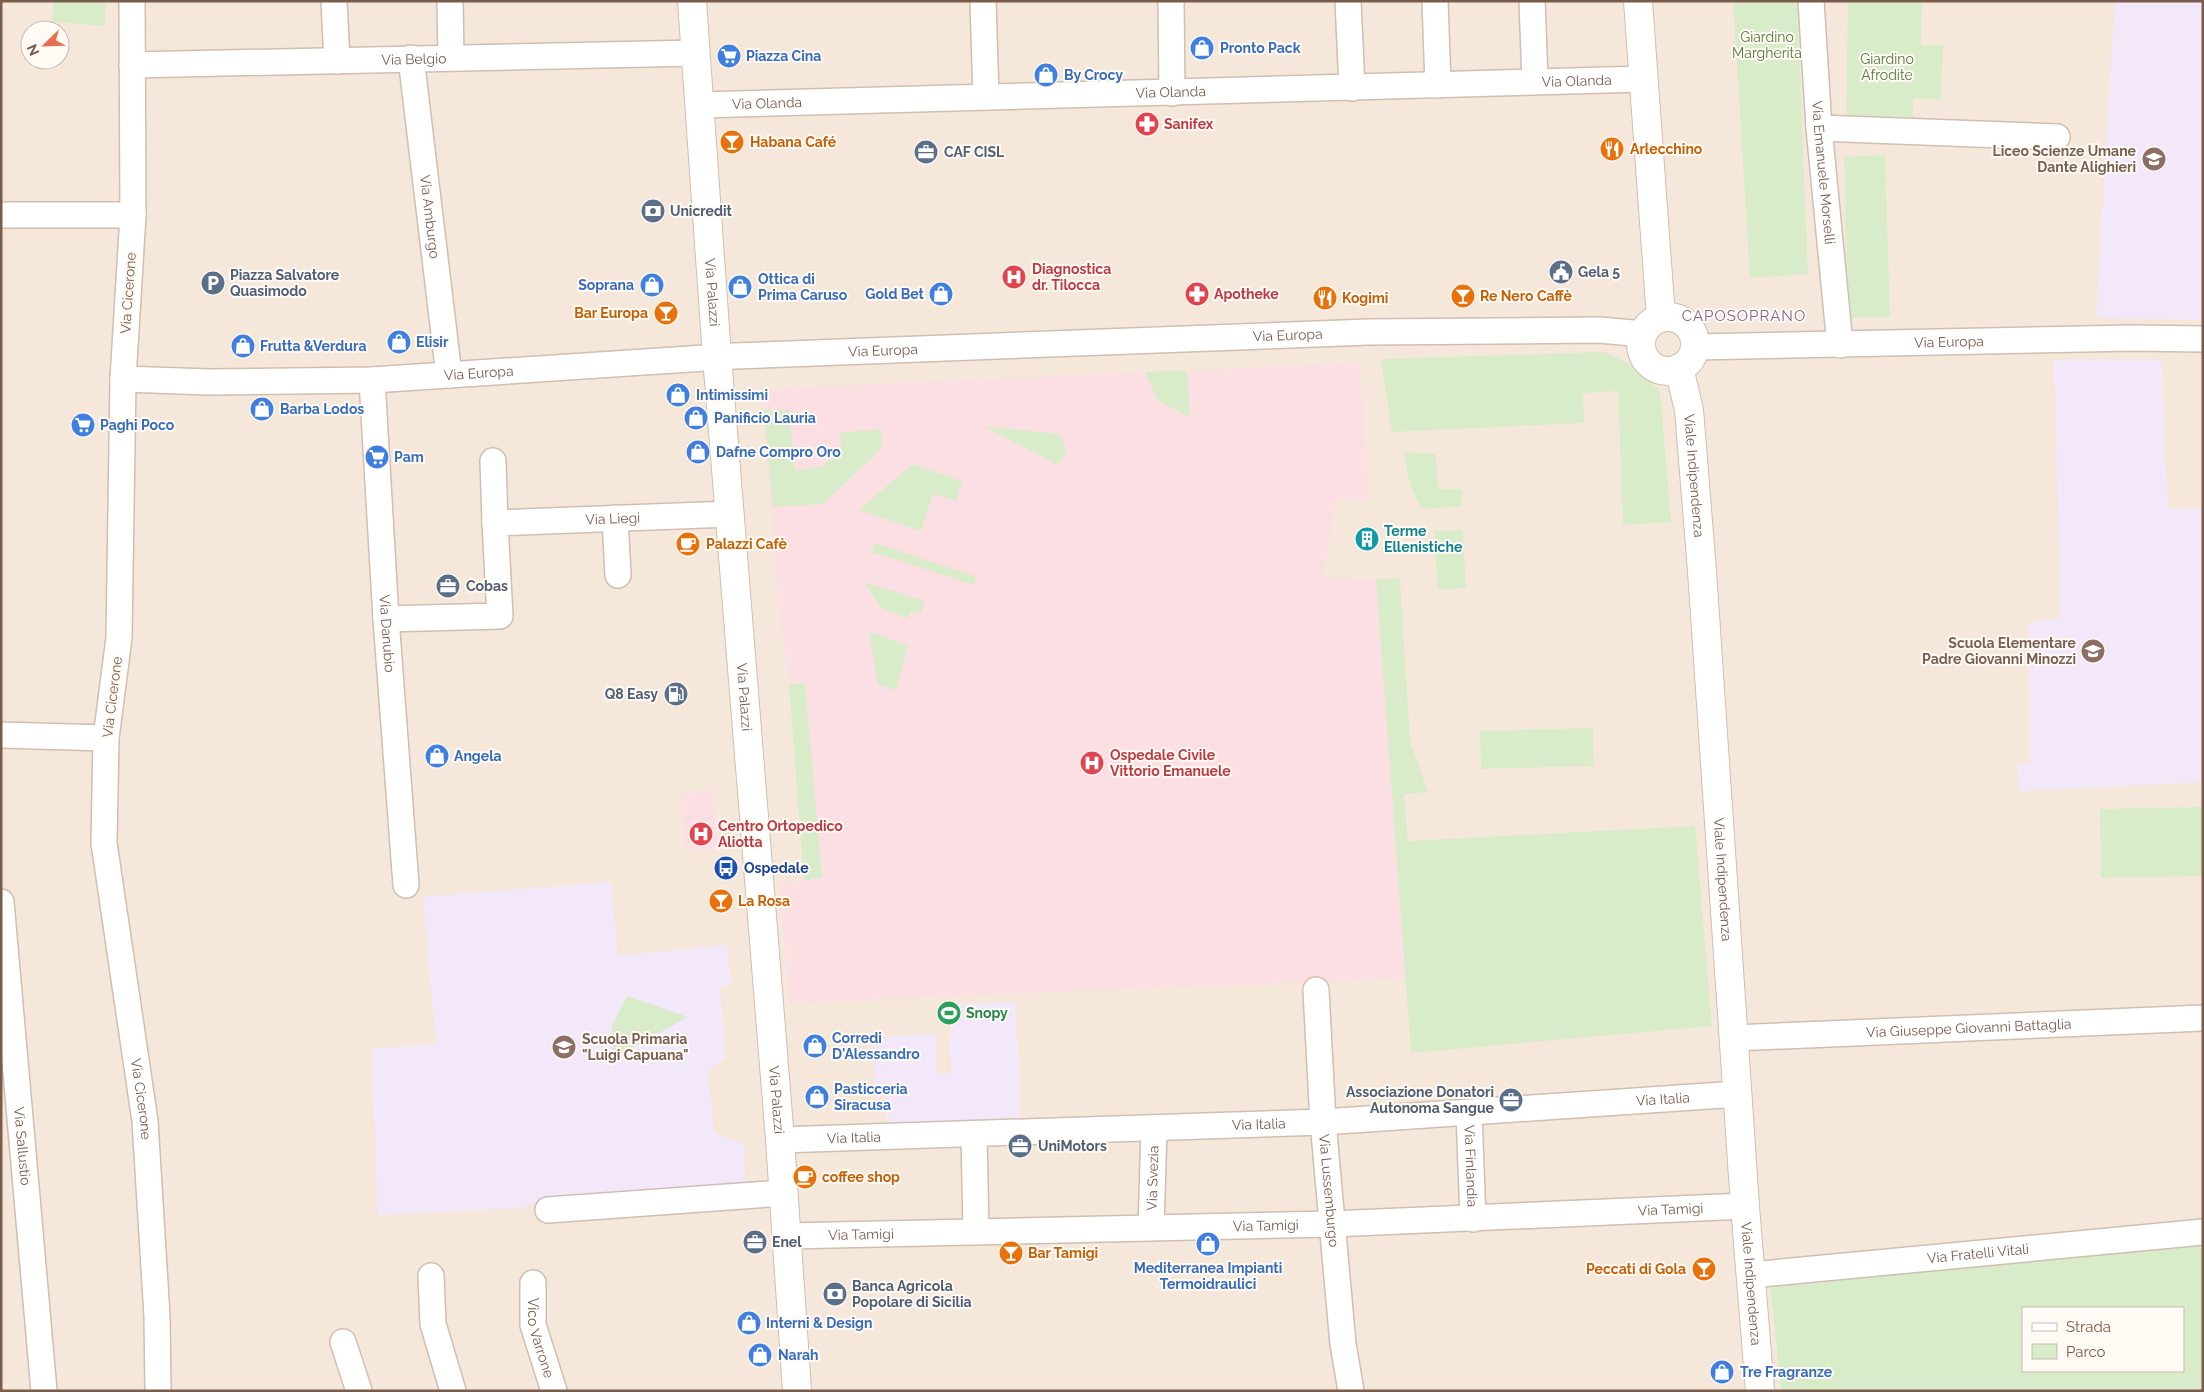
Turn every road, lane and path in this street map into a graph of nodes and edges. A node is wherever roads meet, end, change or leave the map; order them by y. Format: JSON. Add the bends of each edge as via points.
{"nodes":[{"id":1,"x":132,"y":1,"type":"edge"},
{"id":2,"x":334,"y":1,"type":"edge"},
{"id":3,"x":450,"y":1,"type":"edge"},
{"id":4,"x":692,"y":1,"type":"edge"},
{"id":5,"x":983,"y":1,"type":"edge"},
{"id":6,"x":1171,"y":1,"type":"edge"},
{"id":7,"x":1348,"y":1,"type":"edge"},
{"id":8,"x":1435,"y":1,"type":"edge"},
{"id":9,"x":1532,"y":1,"type":"edge"},
{"id":10,"x":1638,"y":1,"type":"edge"},
{"id":11,"x":1811,"y":1,"type":"edge"},
{"id":12,"x":696,"y":53,"type":"junction"},
{"id":13,"x":410,"y":58,"type":"junction"},
{"id":14,"x":451,"y":58,"type":"junction"},
{"id":15,"x":337,"y":61,"type":"junction"},
{"id":16,"x":132,"y":65,"type":"junction"},
{"id":17,"x":1643,"y":78,"type":"junction"},
{"id":18,"x":1535,"y":80,"type":"junction"},
{"id":19,"x":1438,"y":84,"type":"junction"},
{"id":20,"x":1352,"y":88,"type":"junction"},
{"id":21,"x":1172,"y":93,"type":"junction"},
{"id":22,"x":986,"y":97,"type":"junction"},
{"id":23,"x":700,"y":105,"type":"junction"},
{"id":24,"x":1819,"y":128,"type":"junction"},
{"id":25,"x":2057,"y":137,"type":"dead end"},
{"id":26,"x":1,"y":215,"type":"edge"},
{"id":27,"x":133,"y":215,"type":"junction"},
{"id":28,"x":1652,"y":326,"type":"junction"},
{"id":29,"x":2203,"y":339,"type":"edge"},
{"id":30,"x":1840,"y":345,"type":"junction"},
{"id":31,"x":1694,"y":347,"type":"junction"},
{"id":32,"x":717,"y":357,"type":"junction"},
{"id":33,"x":1679,"y":368,"type":"junction"},
{"id":34,"x":449,"y":375,"type":"junction"},
{"id":35,"x":123,"y":379,"type":"junction"},
{"id":36,"x":372,"y":380,"type":"junction"},
{"id":37,"x":493,"y":461,"type":"dead end"},
{"id":38,"x":730,"y":514,"type":"junction"},
{"id":39,"x":615,"y":518,"type":"junction"},
{"id":40,"x":495,"y":523,"type":"junction"},
{"id":41,"x":618,"y":575,"type":"dead end"},
{"id":42,"x":386,"y":618,"type":"junction"},
{"id":43,"x":1,"y":735,"type":"edge"},
{"id":44,"x":106,"y":738,"type":"junction"},
{"id":45,"x":406,"y":885,"type":"dead end"},
{"id":46,"x":1,"y":902,"type":"edge"},
{"id":47,"x":1316,"y":990,"type":"dead end"},
{"id":48,"x":2203,"y":1018,"type":"edge"},
{"id":49,"x":1734,"y":1038,"type":"junction"},
{"id":50,"x":1738,"y":1094,"type":"junction"},
{"id":51,"x":1469,"y":1114,"type":"junction"},
{"id":52,"x":1323,"y":1122,"type":"junction"},
{"id":53,"x":1154,"y":1128,"type":"junction"},
{"id":54,"x":974,"y":1134,"type":"junction"},
{"id":55,"x":780,"y":1140,"type":"junction"},
{"id":56,"x":783,"y":1193,"type":"junction"},
{"id":57,"x":1745,"y":1206,"type":"junction"},
{"id":58,"x":548,"y":1210,"type":"dead end"},
{"id":59,"x":1473,"y":1219,"type":"junction"},
{"id":60,"x":1332,"y":1224,"type":"junction"},
{"id":61,"x":1151,"y":1228,"type":"junction"},
{"id":62,"x":976,"y":1231,"type":"junction"},
{"id":63,"x":2203,"y":1232,"type":"edge"},
{"id":64,"x":786,"y":1236,"type":"junction"},
{"id":65,"x":1751,"y":1275,"type":"junction"},
{"id":66,"x":432,"y":1276,"type":"dead end"},
{"id":67,"x":534,"y":1284,"type":"dead end"},
{"id":68,"x":343,"y":1342,"type":"dead end"},
{"id":69,"x":44,"y":1391,"type":"edge"},
{"id":70,"x":158,"y":1391,"type":"edge"},
{"id":71,"x":358,"y":1391,"type":"edge"},
{"id":72,"x":453,"y":1391,"type":"edge"},
{"id":73,"x":554,"y":1391,"type":"edge"},
{"id":74,"x":797,"y":1391,"type":"edge"},
{"id":75,"x":1351,"y":1391,"type":"edge"},
{"id":76,"x":1760,"y":1391,"type":"edge"}],
"edges":[{"from":1,"to":16,"type":"street","name":"Via Cicerone"},
{"from":2,"to":15,"type":"street"},
{"from":3,"to":14,"type":"street"},
{"from":4,"to":12,"type":"street","name":"Via Palazzi"},
{"from":5,"to":22,"type":"street"},
{"from":6,"to":21,"type":"street"},
{"from":7,"to":20,"type":"street"},
{"from":8,"to":19,"type":"street"},
{"from":9,"to":18,"type":"street"},
{"from":10,"to":17,"type":"street"},
{"from":11,"to":24,"type":"street","name":"Via Emanuele Morselli"},
{"from":12,"to":14,"type":"street","name":"Via Belgio"},
{"from":12,"to":23,"type":"street","name":"Via Palazzi"},
{"from":13,"to":14,"type":"street","name":"Via Belgio"},
{"from":13,"to":15,"type":"street","name":"Via Belgio"},
{"from":13,"to":34,"type":"street","name":"Via Amburgo"},
{"from":15,"to":16,"type":"street","name":"Via Belgio"},
{"from":16,"to":27,"type":"street","name":"Via Cicerone"},
{"from":17,"to":18,"type":"street","name":"Via Olanda"},
{"from":17,"to":28,"type":"street"},
{"from":18,"to":19,"type":"street","name":"Via Olanda"},
{"from":19,"to":20,"type":"street","name":"Via Olanda"},
{"from":20,"to":21,"type":"street","name":"Via Olanda"},
{"from":21,"to":22,"type":"street","name":"Via Olanda"},
{"from":22,"to":23,"type":"street","name":"Via Olanda"},
{"from":23,"to":32,"type":"street","name":"Via Palazzi"},
{"from":24,"to":25,"type":"street"},
{"from":24,"to":30,"type":"street","name":"Via Emanuele Morselli"},
{"from":26,"to":27,"type":"street"},
{"from":27,"to":35,"type":"street","name":"Via Cicerone"},
{"from":28,"to":31,"type":"street","via":[[1678,319],[1686,323],[1691,330]]},
{"from":28,"to":32,"type":"street","name":"Via Europa","via":[[1600,330],[1368,332]]},
{"from":28,"to":33,"type":"street","via":[[1641,346],[1645,358],[1654,367],[1666,371]]},
{"from":29,"to":30,"type":"street","name":"Via Europa"},
{"from":30,"to":31,"type":"street","name":"Via Europa"},
{"from":31,"to":33,"type":"street","via":[[1692,356]]},
{"from":32,"to":34,"type":"street","name":"Via Europa"},
{"from":32,"to":38,"type":"street","name":"Via Palazzi"},
{"from":33,"to":49,"type":"street","name":"Viale Indipendenza","via":[[1689,410]]},
{"from":34,"to":36,"type":"street","name":"Via Europa"},
{"from":35,"to":36,"type":"street","name":"Via Europa","via":[[210,382]]},
{"from":35,"to":44,"type":"street","name":"Via Cicerone","via":[[119,638]]},
{"from":36,"to":42,"type":"street","name":"Via Danubio"},
{"from":37,"to":40,"type":"street"},
{"from":38,"to":39,"type":"street","name":"Via Liegi"},
{"from":38,"to":55,"type":"street","name":"Via Palazzi"},
{"from":39,"to":40,"type":"street","name":"Via Liegi"},
{"from":39,"to":41,"type":"street"},
{"from":40,"to":42,"type":"street","via":[[500,616]]},
{"from":42,"to":45,"type":"street","name":"Via Danubio"},
{"from":43,"to":44,"type":"street"},
{"from":44,"to":70,"type":"street","name":"Via Cicerone","via":[[104,843],[145,1121],[157,1316]]},
{"from":46,"to":69,"type":"street","name":"Via Sallustio"},
{"from":47,"to":52,"type":"street","name":"Via Lussemburgo"},
{"from":48,"to":49,"type":"street","name":"Via Giuseppe Giovanni Battaglia"},
{"from":49,"to":50,"type":"street","name":"Viale Indipendenza"},
{"from":50,"to":51,"type":"street","name":"Via Italia"},
{"from":50,"to":57,"type":"street","name":"Viale Indipendenza"},
{"from":51,"to":52,"type":"street","name":"Via Italia"},
{"from":51,"to":59,"type":"street","name":"Via Finlandia"},
{"from":52,"to":53,"type":"street","name":"Via Italia"},
{"from":52,"to":60,"type":"street","name":"Via Lussemburgo"},
{"from":53,"to":54,"type":"street","name":"Via Italia"},
{"from":53,"to":61,"type":"street","name":"Via Svezia"},
{"from":54,"to":55,"type":"street","name":"Via Italia"},
{"from":54,"to":62,"type":"street"},
{"from":55,"to":56,"type":"street","name":"Via Palazzi"},
{"from":56,"to":58,"type":"street"},
{"from":56,"to":64,"type":"street","name":"Via Palazzi"},
{"from":57,"to":59,"type":"street","name":"Via Tamigi"},
{"from":57,"to":65,"type":"street","name":"Viale Indipendenza"},
{"from":59,"to":60,"type":"street","name":"Via Tamigi"},
{"from":60,"to":61,"type":"street","name":"Via Tamigi"},
{"from":60,"to":75,"type":"street","name":"Via Lussemburgo","via":[[1343,1344]]},
{"from":61,"to":62,"type":"street","name":"Via Tamigi"},
{"from":62,"to":64,"type":"street","name":"Via Tamigi"},
{"from":63,"to":65,"type":"street","name":"Via Fratelli Vitali"},
{"from":64,"to":74,"type":"street","name":"Via Palazzi"},
{"from":65,"to":76,"type":"street","name":"Viale Indipendenza"},
{"from":66,"to":72,"type":"street","via":[[434,1324]]},
{"from":67,"to":73,"type":"street","name":"Vico Varrone","via":[[533,1326]]},
{"from":68,"to":71,"type":"street"}]}
